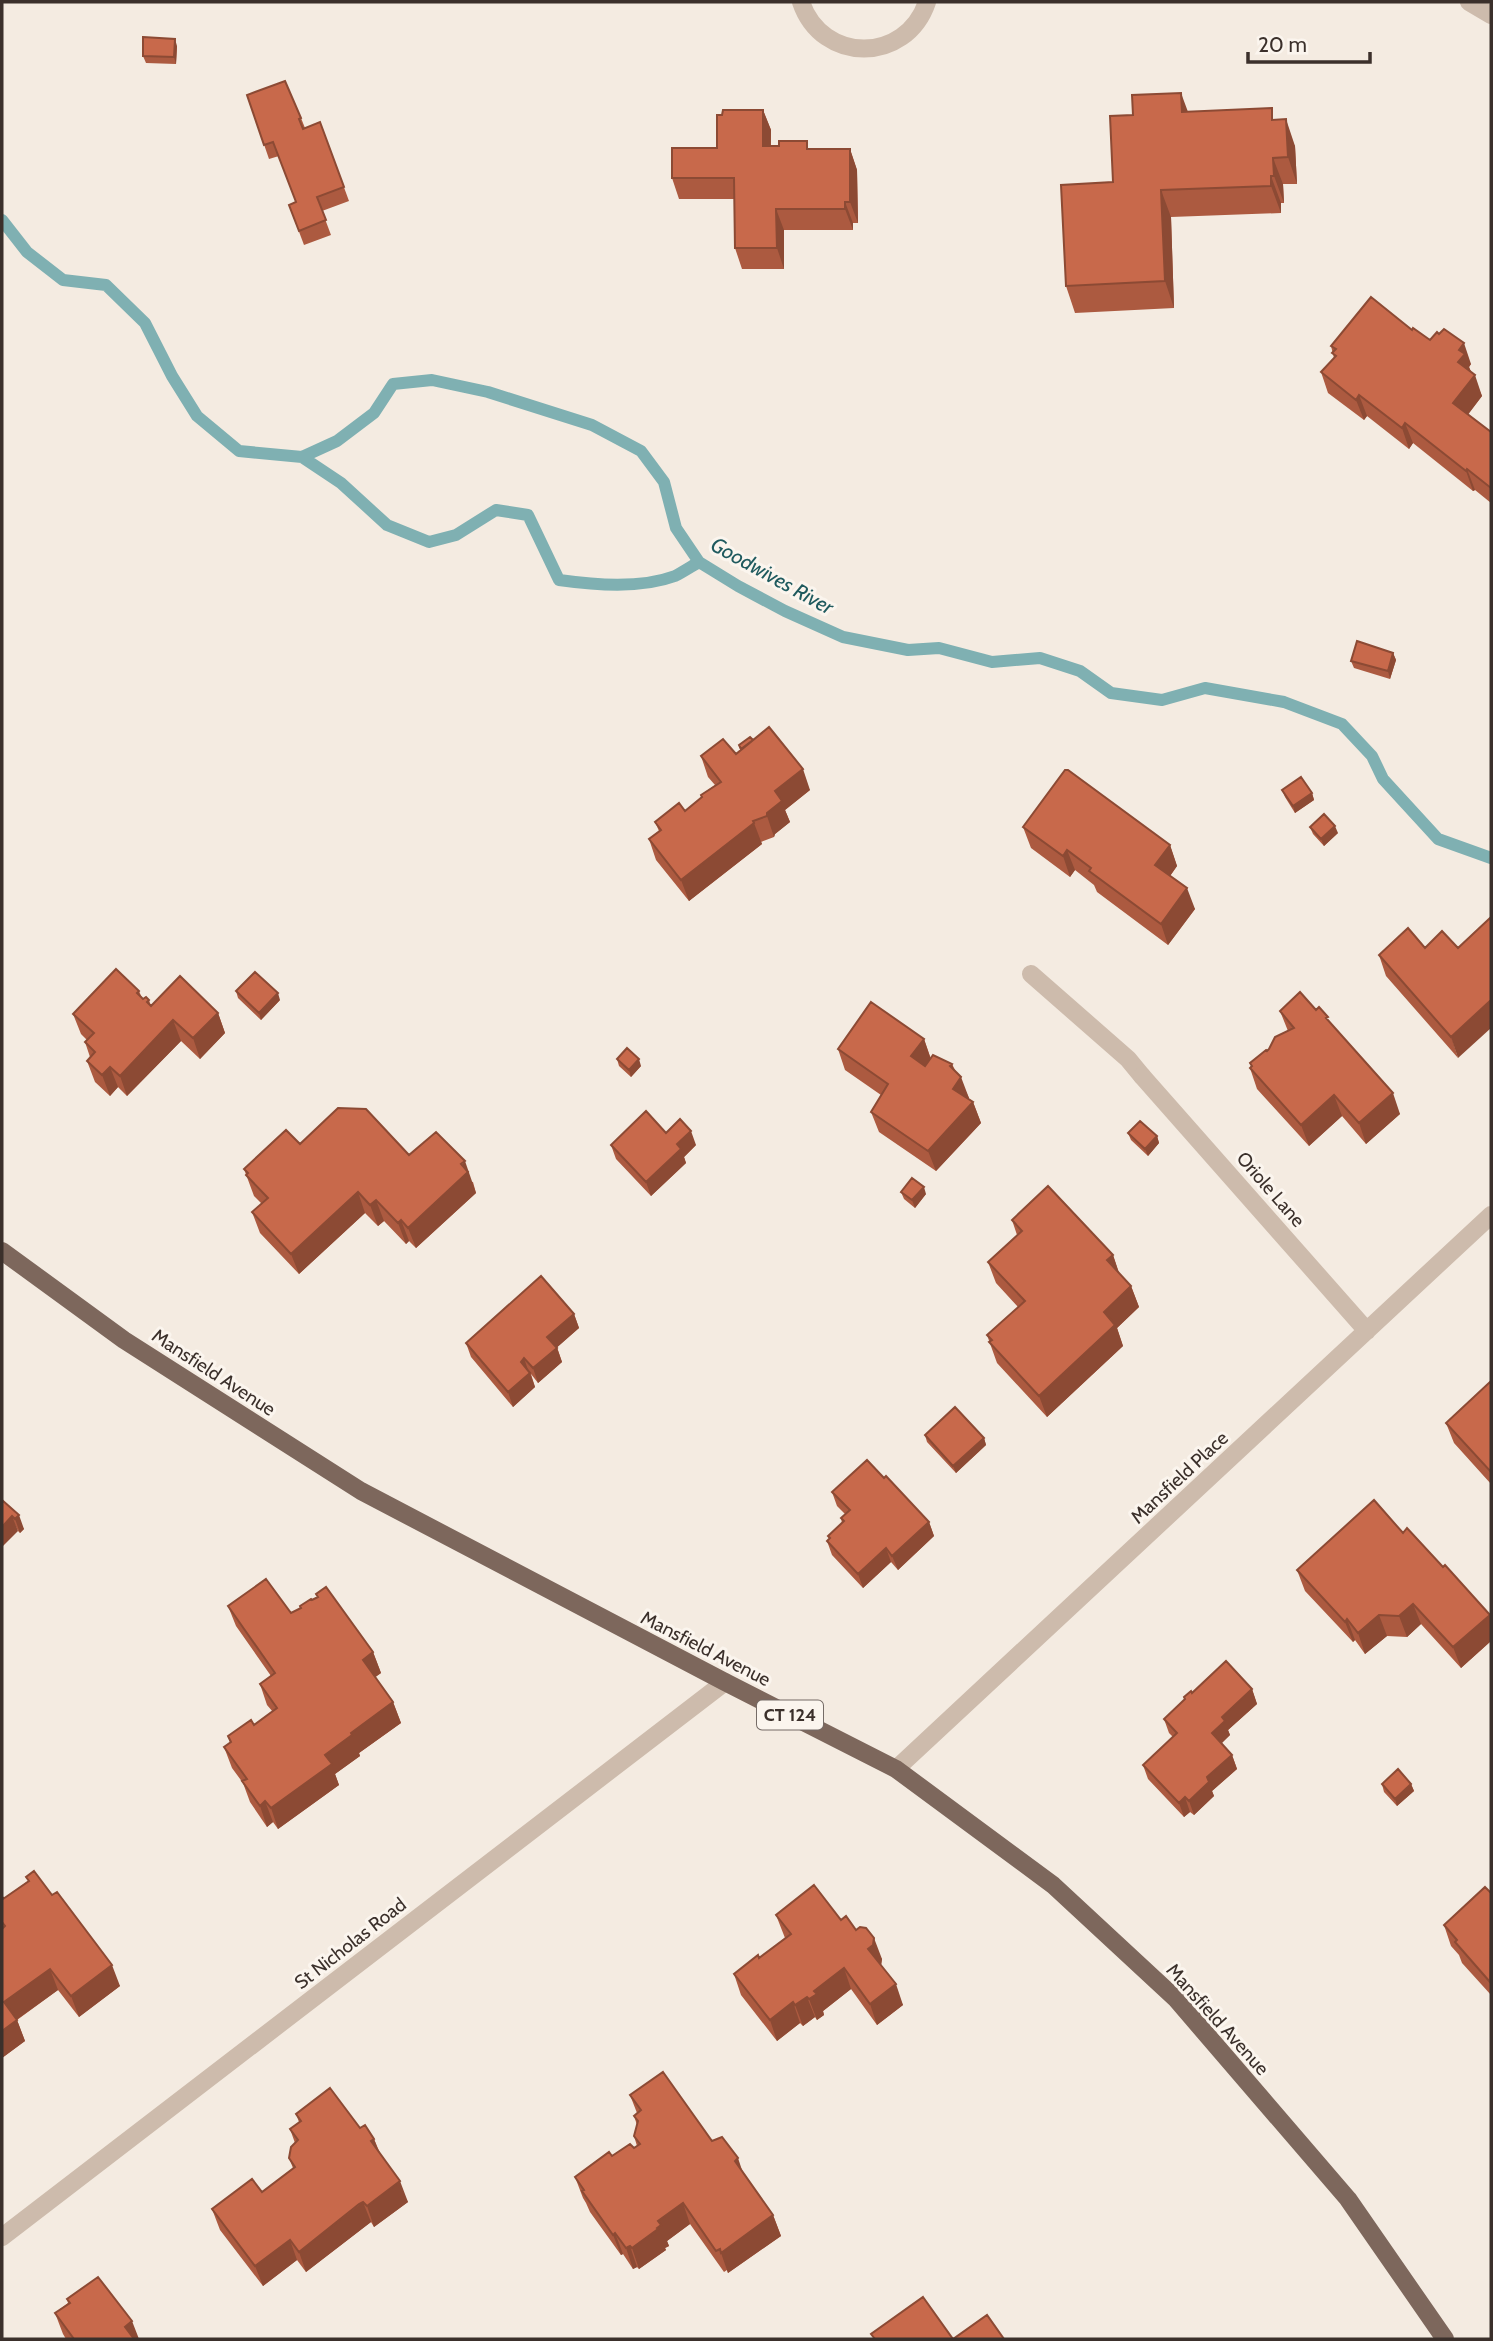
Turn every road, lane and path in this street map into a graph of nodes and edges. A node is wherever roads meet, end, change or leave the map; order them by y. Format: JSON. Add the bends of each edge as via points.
{"nodes":[{"id":1,"x":802,"y":2,"type":"edge"},
{"id":2,"x":927,"y":2,"type":"edge"},
{"id":3,"x":1469,"y":2,"type":"edge"},
{"id":4,"x":1491,"y":15,"type":"edge"},
{"id":5,"x":1031,"y":974,"type":"dead end"},
{"id":6,"x":1491,"y":1215,"type":"edge"},
{"id":7,"x":2,"y":1251,"type":"edge"},
{"id":8,"x":1367,"y":1331,"type":"junction"},
{"id":9,"x":725,"y":1682,"type":"junction"},
{"id":10,"x":896,"y":1769,"type":"junction"},
{"id":11,"x":2,"y":2237,"type":"edge"},
{"id":12,"x":1445,"y":2339,"type":"edge"}],
"edges":[{"from":1,"to":2,"type":"street","via":[[820,32],[838,44],[859,49],[881,47],[901,38],[917,23]]},
{"from":3,"to":4,"type":"street"},
{"from":5,"to":8,"type":"street","name":"Oriole Lane","via":[[1128,1059]]},
{"from":6,"to":8,"type":"street","name":"Mansfield Place"},
{"from":7,"to":9,"type":"main road","name":"Mansfield Avenue","number":"CT 124","via":[[124,1340],[361,1491]]},
{"from":8,"to":10,"type":"street","name":"Mansfield Place"},
{"from":9,"to":10,"type":"main road","name":"Mansfield Avenue","number":"CT 124"},
{"from":9,"to":11,"type":"street","name":"St Nicholas Road"},
{"from":10,"to":12,"type":"main road","name":"Mansfield Avenue","number":"CT 124","via":[[1053,1885],[1176,1999],[1348,2199]]}]}
